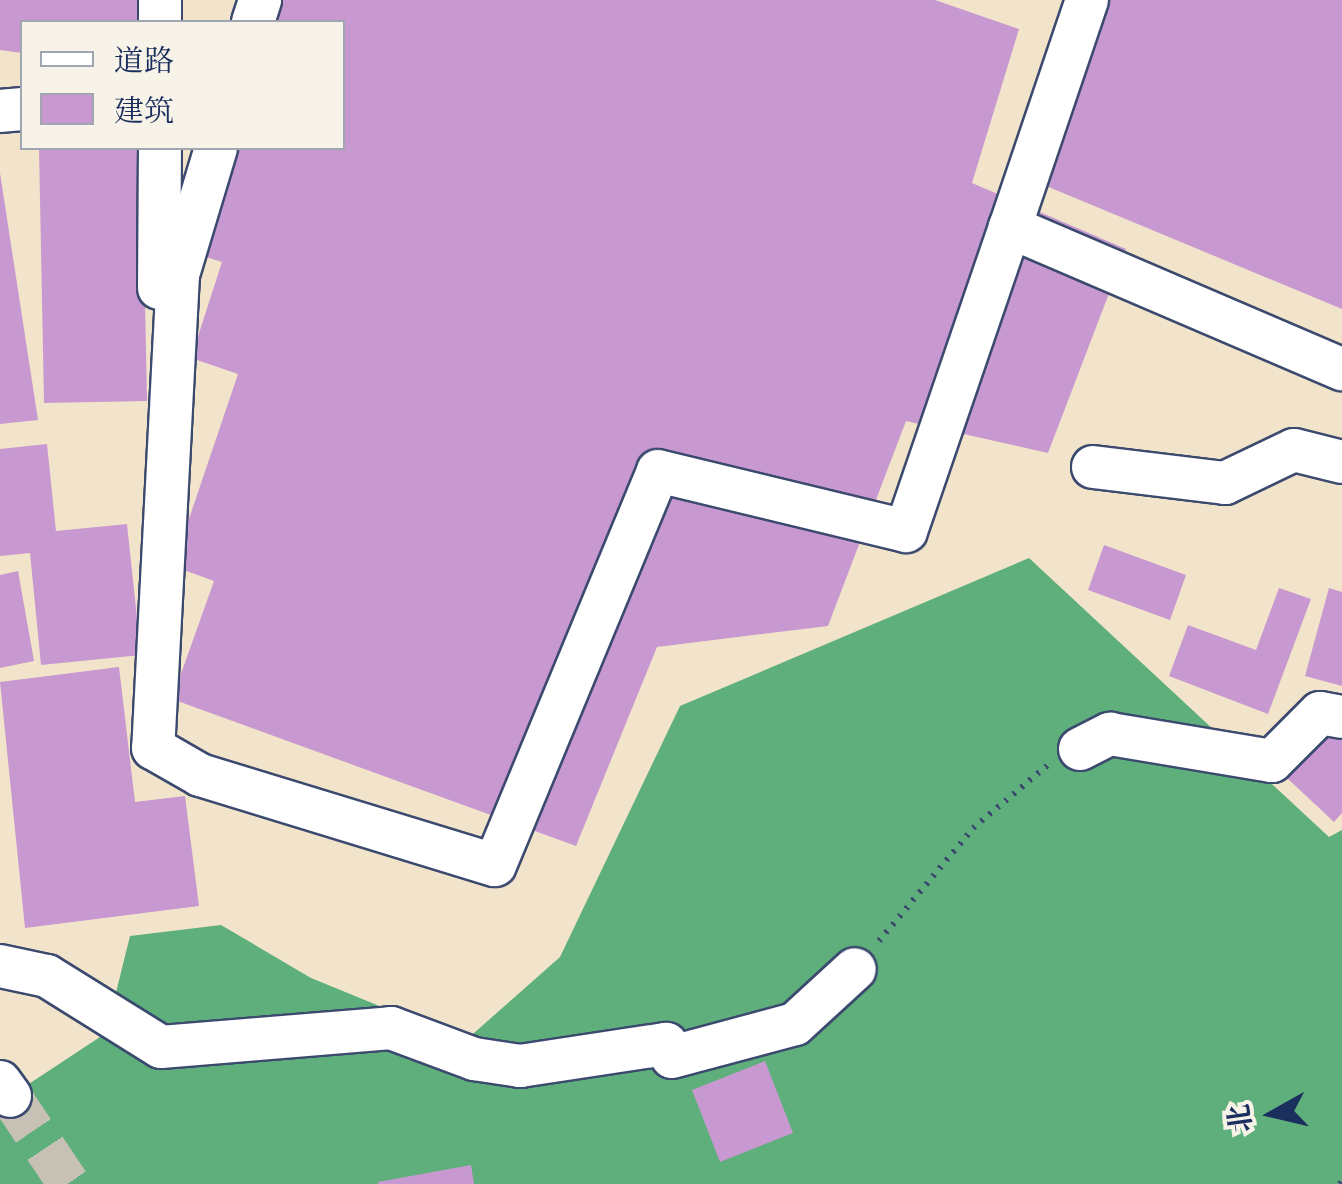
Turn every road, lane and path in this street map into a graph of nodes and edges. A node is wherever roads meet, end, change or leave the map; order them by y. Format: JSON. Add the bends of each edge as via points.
{"nodes":[{"id":1,"x":1087,"y":0,"type":"edge"},
{"id":2,"x":160,"y":150,"type":"edge"},
{"id":3,"x":215,"y":150,"type":"edge"},
{"id":4,"x":1010,"y":227,"type":"junction"},
{"id":5,"x":1342,"y":369,"type":"edge"},
{"id":6,"x":1342,"y":462,"type":"edge"},
{"id":7,"x":1093,"y":467,"type":"dead end"},
{"id":8,"x":142,"y":662,"type":"dead end"},
{"id":9,"x":1342,"y":716,"type":"edge"},
{"id":10,"x":1080,"y":749,"type":"joint"},
{"id":11,"x":0,"y":966,"type":"edge"},
{"id":12,"x":855,"y":969,"type":"joint"}],
"edges":[{"from":1,"to":4,"type":"lane"},
{"from":2,"to":8,"type":"lane","via":[[158,374]]},
{"from":3,"to":4,"type":"lane","via":[[178,275],[153,748],[200,775],[494,864],[658,471],[906,532]]},
{"from":4,"to":5,"type":"lane"},
{"from":6,"to":7,"type":"lane","via":[[1294,450],[1225,483]]},
{"from":9,"to":10,"type":"lane","via":[[1320,712],[1272,761],[1110,734]]},
{"from":10,"to":12,"type":"path","via":[[1059,748],[1045,771],[974,828]]},
{"from":11,"to":12,"type":"lane","via":[[47,976],[160,1047],[391,1028],[474,1059],[520,1066],[666,1044],[672,1057],[795,1024]]}]}
